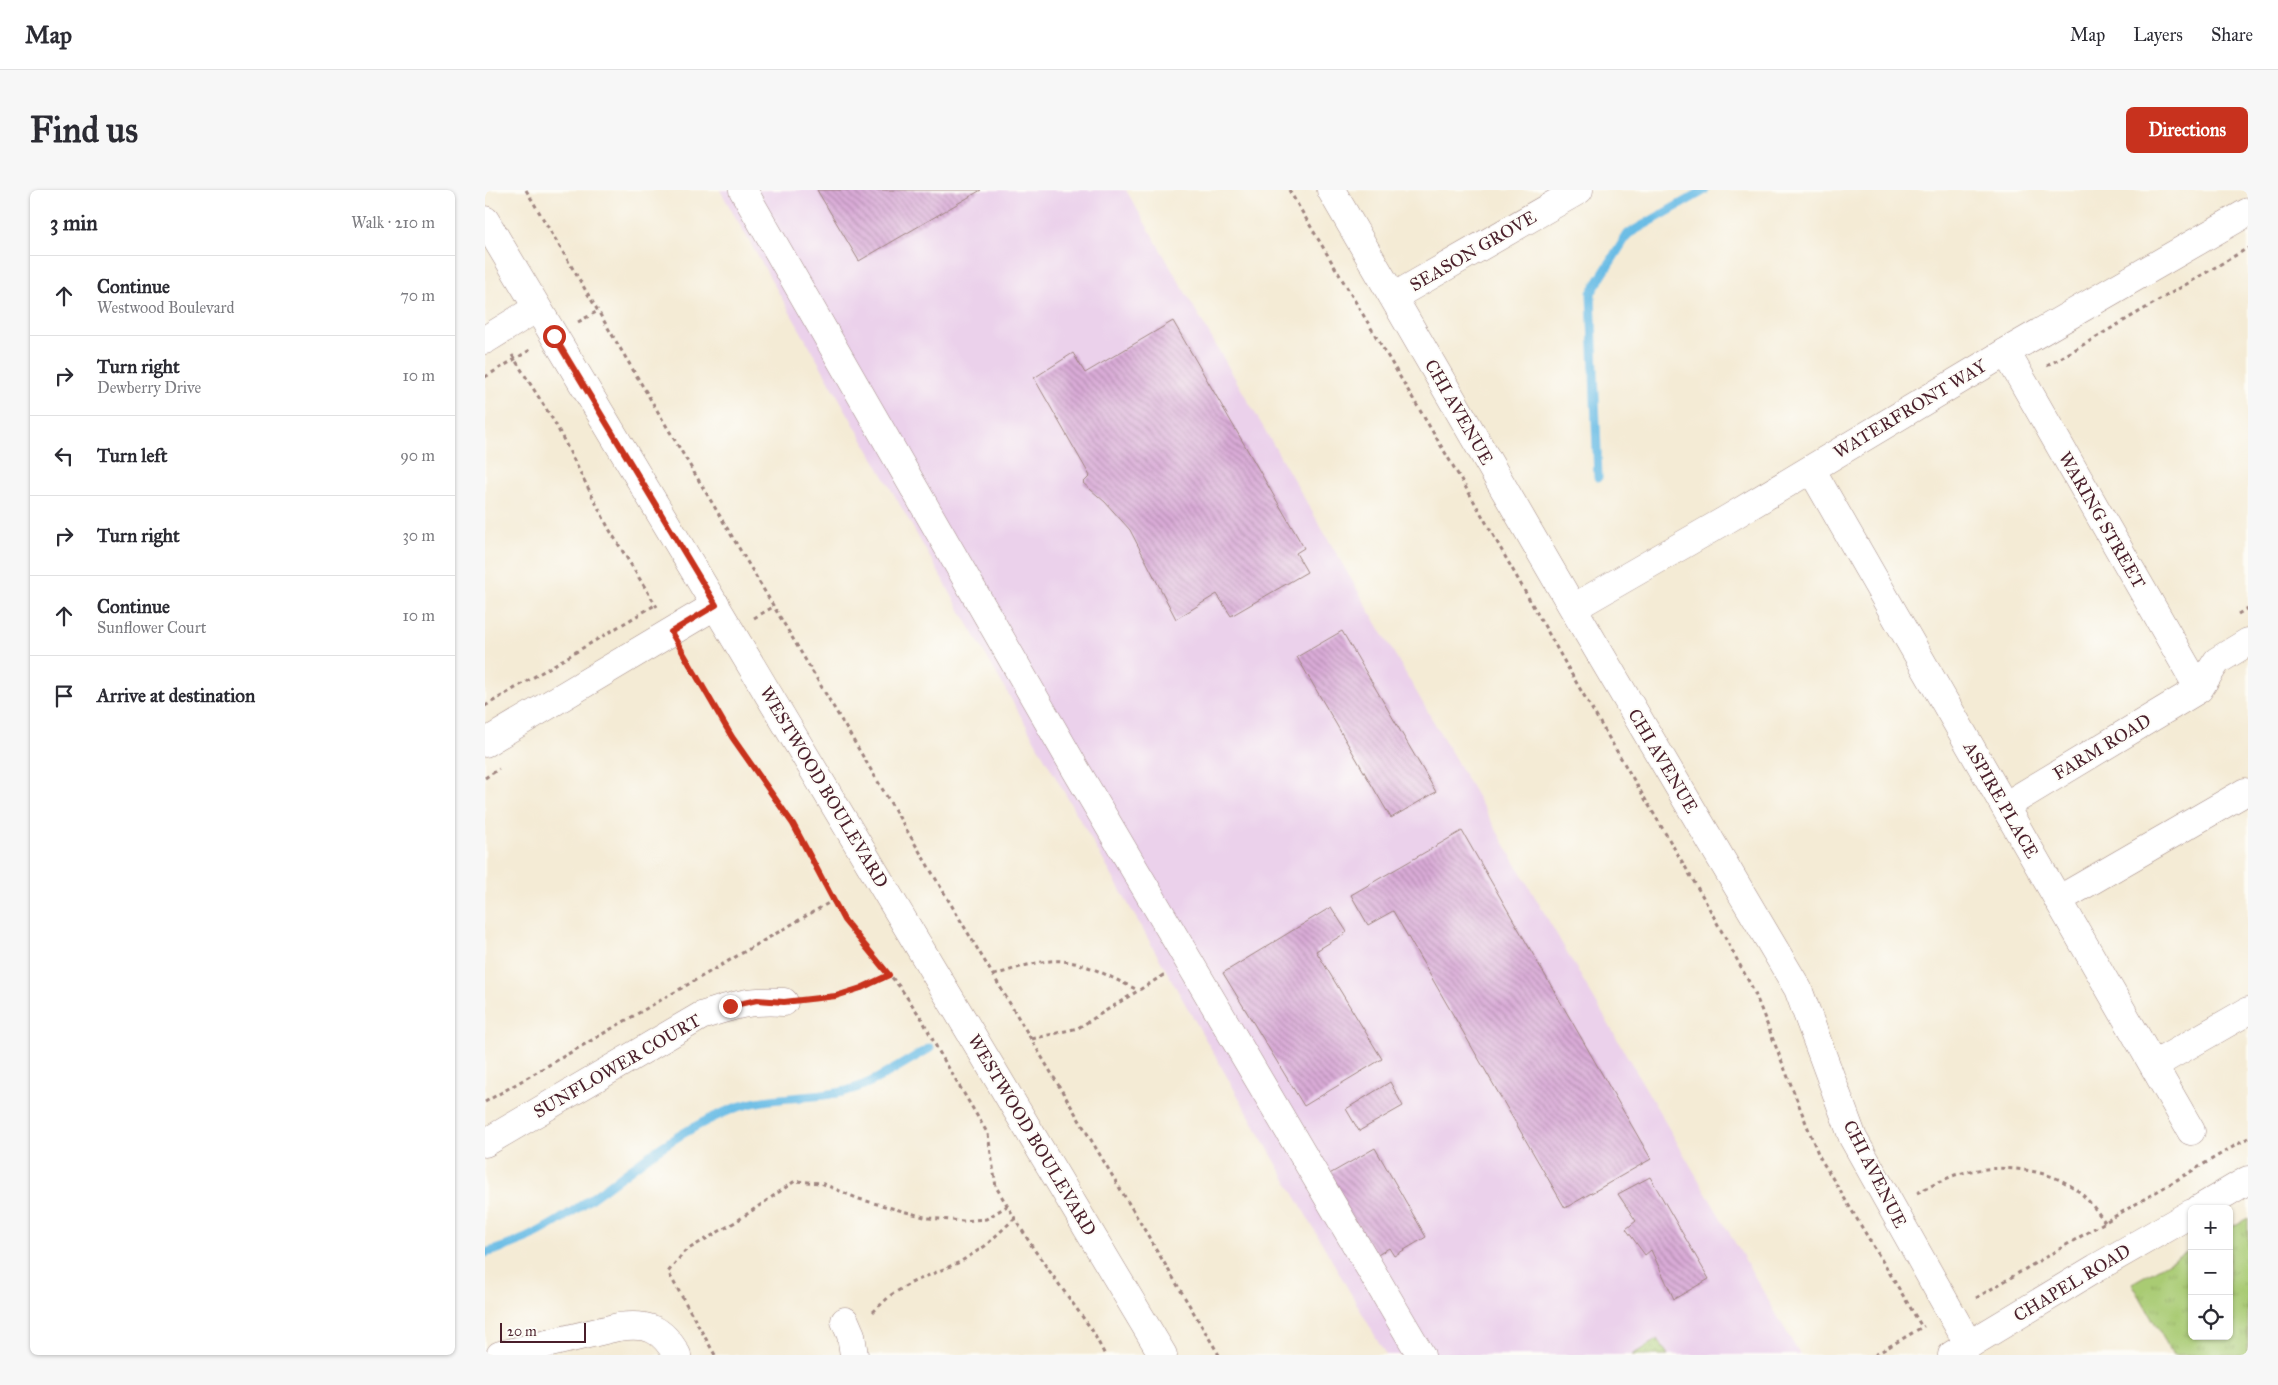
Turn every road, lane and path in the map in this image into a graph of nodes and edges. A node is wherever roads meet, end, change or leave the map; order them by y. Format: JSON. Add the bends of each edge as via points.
{"nodes":[{"id":1,"x":526,"y":190,"type":"edge"},
{"id":2,"x":743,"y":190,"type":"edge"},
{"id":3,"x":1289,"y":190,"type":"edge"},
{"id":4,"x":1331,"y":190,"type":"edge"},
{"id":5,"x":1579,"y":190,"type":"edge"},
{"id":6,"x":2248,"y":212,"type":"edge"},
{"id":7,"x":485,"y":220,"type":"edge"},
{"id":8,"x":2248,"y":248,"type":"edge"},
{"id":9,"x":1393,"y":297,"type":"junction"},
{"id":10,"x":537,"y":308,"type":"junction"},
{"id":11,"x":491,"y":336,"type":"edge"},
{"id":12,"x":2006,"y":352,"type":"junction"},
{"id":13,"x":2047,"y":366,"type":"dead end"},
{"id":14,"x":1811,"y":469,"type":"junction"},
{"id":15,"x":655,"y":605,"type":"junction"},
{"id":16,"x":716,"y":605,"type":"junction"},
{"id":17,"x":1573,"y":608,"type":"junction"},
{"id":18,"x":671,"y":632,"type":"junction"},
{"id":19,"x":2248,"y":642,"type":"edge"},
{"id":20,"x":2199,"y":689,"type":"junction"},
{"id":21,"x":485,"y":706,"type":"edge"},
{"id":22,"x":485,"y":743,"type":"edge"},
{"id":23,"x":2245,"y":792,"type":"dead end"},
{"id":24,"x":2005,"y":806,"type":"junction"},
{"id":25,"x":2058,"y":900,"type":"junction"},
{"id":26,"x":832,"y":901,"type":"junction"},
{"id":27,"x":1166,"y":973,"type":"dead end"},
{"id":28,"x":889,"y":975,"type":"junction"},
{"id":29,"x":994,"y":975,"type":"junction"},
{"id":30,"x":1138,"y":990,"type":"junction"},
{"id":31,"x":784,"y":1002,"type":"joint"},
{"id":32,"x":2248,"y":1011,"type":"edge"},
{"id":33,"x":1032,"y":1039,"type":"junction"},
{"id":34,"x":2153,"y":1065,"type":"junction"},
{"id":35,"x":485,"y":1102,"type":"edge"},
{"id":36,"x":2191,"y":1131,"type":"dead end"},
{"id":37,"x":2248,"y":1138,"type":"edge"},
{"id":38,"x":485,"y":1143,"type":"edge"},
{"id":39,"x":2248,"y":1180,"type":"edge"},
{"id":40,"x":1909,"y":1198,"type":"dead end"},
{"id":41,"x":2206,"y":1205,"type":"edge"},
{"id":42,"x":1007,"y":1206,"type":"junction"},
{"id":43,"x":2188,"y":1215,"type":"edge"},
{"id":44,"x":1015,"y":1218,"type":"junction"},
{"id":45,"x":2105,"y":1222,"type":"junction"},
{"id":46,"x":1950,"y":1312,"type":"junction"},
{"id":47,"x":1922,"y":1327,"type":"junction"},
{"id":48,"x":850,"y":1337,"type":"edge"},
{"id":49,"x":1961,"y":1350,"type":"edge"},
{"id":50,"x":500,"y":1355,"type":"edge"},
{"id":51,"x":677,"y":1355,"type":"edge"},
{"id":52,"x":715,"y":1355,"type":"edge"},
{"id":53,"x":1105,"y":1355,"type":"edge"},
{"id":54,"x":1163,"y":1355,"type":"edge"},
{"id":55,"x":1219,"y":1355,"type":"edge"},
{"id":56,"x":1421,"y":1355,"type":"edge"},
{"id":57,"x":1875,"y":1355,"type":"edge"}],
"edges":[{"from":1,"to":29,"type":"path"},
{"from":2,"to":56,"type":"street","via":[[1076,770]]},
{"from":3,"to":47,"type":"path","via":[[1703,897],[1754,991],[1819,1156]]},
{"from":4,"to":9,"type":"street","name":"CHI AVENUE"},
{"from":5,"to":9,"type":"street","name":"SEASON GROVE"},
{"from":6,"to":12,"type":"street","name":"WATERFRONT WAY"},
{"from":7,"to":10,"type":"street","name":"WESTWOOD BOULEVARD"},
{"from":8,"to":13,"type":"path"},
{"from":9,"to":17,"type":"street","name":"CHI AVENUE"},
{"from":10,"to":11,"type":"street"},
{"from":10,"to":16,"type":"street","name":"WESTWOOD BOULEVARD"},
{"from":11,"to":15,"type":"path","via":[[555,423],[609,529]]},
{"from":12,"to":14,"type":"street","name":"WATERFRONT WAY"},
{"from":12,"to":20,"type":"street","name":"WARING STREET"},
{"from":14,"to":17,"type":"street","name":"WATERFRONT WAY"},
{"from":14,"to":24,"type":"street","name":"ASPIRE PLACE"},
{"from":15,"to":18,"type":"path"},
{"from":15,"to":21,"type":"path"},
{"from":16,"to":18,"type":"street"},
{"from":16,"to":54,"type":"street","name":"WESTWOOD BOULEVARD"},
{"from":17,"to":46,"type":"street","name":"CHI AVENUE","via":[[1798,989],[1853,1138]]},
{"from":18,"to":22,"type":"street"},
{"from":18,"to":26,"type":"path","via":[[732,737],[793,824]]},
{"from":19,"to":20,"type":"street","via":[[2217,661]]},
{"from":20,"to":24,"type":"street","name":"FARM ROAD"},
{"from":23,"to":25,"type":"street"},
{"from":24,"to":25,"type":"street","name":"ASPIRE PLACE"},
{"from":25,"to":34,"type":"street","name":"ASPIRE PLACE"},
{"from":26,"to":28,"type":"path"},
{"from":26,"to":35,"type":"path"},
{"from":27,"to":30,"type":"path"},
{"from":28,"to":31,"type":"path","via":[[836,996]]},
{"from":28,"to":42,"type":"path","via":[[922,1019],[988,1134],[996,1187]]},
{"from":29,"to":30,"type":"path","via":[[1029,965],[1062,961],[1094,970]]},
{"from":29,"to":33,"type":"path"},
{"from":30,"to":33,"type":"path","via":[[1078,1028]]},
{"from":31,"to":38,"type":"street","name":"SUNFLOWER COURT","via":[[757,1000],[701,1016]]},
{"from":32,"to":34,"type":"street"},
{"from":33,"to":55,"type":"path"},
{"from":34,"to":36,"type":"street","name":"ASPIRE PLACE"},
{"from":37,"to":45,"type":"path"},
{"from":39,"to":41,"type":"street"},
{"from":40,"to":45,"type":"path","via":[[1957,1175],[1984,1170],[2043,1173],[2071,1186],[2088,1199]]},
{"from":42,"to":44,"type":"path"},
{"from":42,"to":52,"type":"path","via":[[986,1220],[928,1218],[859,1199],[821,1183],[795,1181],[737,1221],[685,1251],[668,1272]]},
{"from":43,"to":49,"type":"street","name":"CHAPEL ROAD"},
{"from":44,"to":48,"type":"path","via":[[985,1246],[960,1262],[891,1295]]},
{"from":44,"to":53,"type":"path","via":[[1092,1330]]},
{"from":45,"to":46,"type":"path"},
{"from":46,"to":47,"type":"path"},
{"from":46,"to":49,"type":"street","name":"CHI AVENUE"},
{"from":47,"to":57,"type":"path"},
{"from":50,"to":51,"type":"street","via":[[637,1324],[663,1334]]}]}
